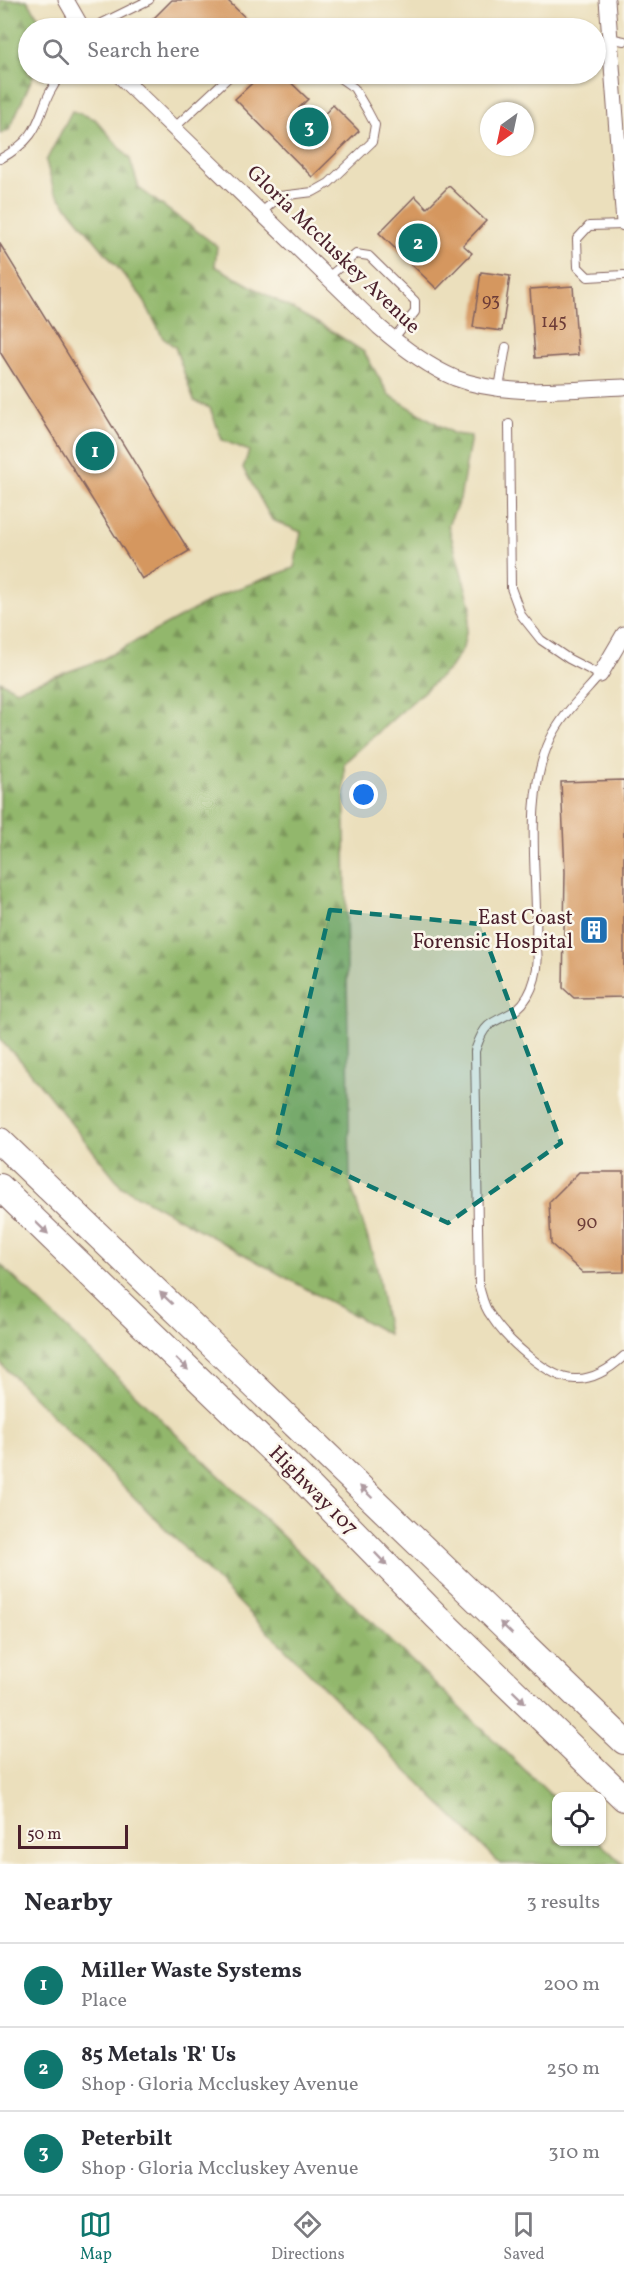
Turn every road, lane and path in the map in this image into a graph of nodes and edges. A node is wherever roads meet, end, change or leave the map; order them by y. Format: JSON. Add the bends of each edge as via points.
{"nodes":[{"id":1,"x":66,"y":0,"type":"edge"},
{"id":2,"x":149,"y":0,"type":"edge"},
{"id":3,"x":607,"y":0,"type":"edge"},
{"id":4,"x":76,"y":18,"type":"edge"},
{"id":5,"x":112,"y":18,"type":"edge"},
{"id":6,"x":617,"y":40,"type":"edge"},
{"id":7,"x":54,"y":84,"type":"edge"},
{"id":8,"x":128,"y":84,"type":"edge"},
{"id":9,"x":221,"y":84,"type":"edge"},
{"id":10,"x":348,"y":84,"type":"edge"},
{"id":11,"x":174,"y":128,"type":"junction"},
{"id":12,"x":0,"y":159,"type":"edge"},
{"id":13,"x":262,"y":212,"type":"junction"},
{"id":14,"x":624,"y":224,"type":"edge"},
{"id":15,"x":624,"y":275,"type":"edge"},
{"id":16,"x":328,"y":277,"type":"junction"},
{"id":17,"x":393,"y":339,"type":"junction"},
{"id":18,"x":506,"y":347,"type":"dead end"},
{"id":19,"x":624,"y":387,"type":"edge"},
{"id":20,"x":499,"y":388,"type":"junction"},
{"id":21,"x":509,"y":423,"type":"dead end"},
{"id":22,"x":624,"y":634,"type":"edge"},
{"id":23,"x":600,"y":675,"type":"junction"},
{"id":24,"x":0,"y":1141,"type":"edge"},
{"id":25,"x":0,"y":1187,"type":"edge"},
{"id":26,"x":624,"y":1356,"type":"edge"},
{"id":27,"x":624,"y":1741,"type":"edge"},
{"id":28,"x":624,"y":1798,"type":"edge"}],
"edges":[{"from":1,"to":4,"type":"street"},
{"from":2,"to":5,"type":"lane"},
{"from":3,"to":6,"type":"street"},
{"from":6,"to":14,"type":"street"},
{"from":7,"to":12,"type":"lane","via":[[34,132],[20,148]]},
{"from":8,"to":11,"type":"street","name":"Gloria Mccluskey Avenue"},
{"from":9,"to":11,"type":"lane"},
{"from":10,"to":13,"type":"lane","via":[[375,125],[372,142],[329,183],[313,192],[280,196]]},
{"from":11,"to":13,"type":"street","name":"Gloria Mccluskey Avenue"},
{"from":13,"to":16,"type":"street","name":"Gloria Mccluskey Avenue"},
{"from":14,"to":15,"type":"lane","via":[[589,226],[577,239],[578,267],[588,278]]},
{"from":16,"to":17,"type":"street","name":"Gloria Mccluskey Avenue"},
{"from":16,"to":17,"type":"lane","via":[[356,255],[369,256],[415,301],[415,312]]},
{"from":17,"to":20,"type":"street","name":"Gloria Mccluskey Avenue","via":[[456,378]]},
{"from":18,"to":20,"type":"lane"},
{"from":19,"to":20,"type":"street","name":"Gloria Mccluskey Avenue"},
{"from":21,"to":23,"type":"lane","via":[[511,588],[521,615],[541,640]]},
{"from":22,"to":23,"type":"street"},
{"from":23,"to":26,"type":"lane","via":[[556,730],[540,764],[534,825],[539,956],[534,979],[516,1010],[488,1026],[476,1052],[479,1286],[490,1316],[539,1364],[554,1373],[573,1380],[590,1378]]},
{"from":27,"to":24,"type":"highway","name":"Highway 107","one_way":true},
{"from":25,"to":28,"type":"highway","name":"Highway 107","one_way":true}]}
